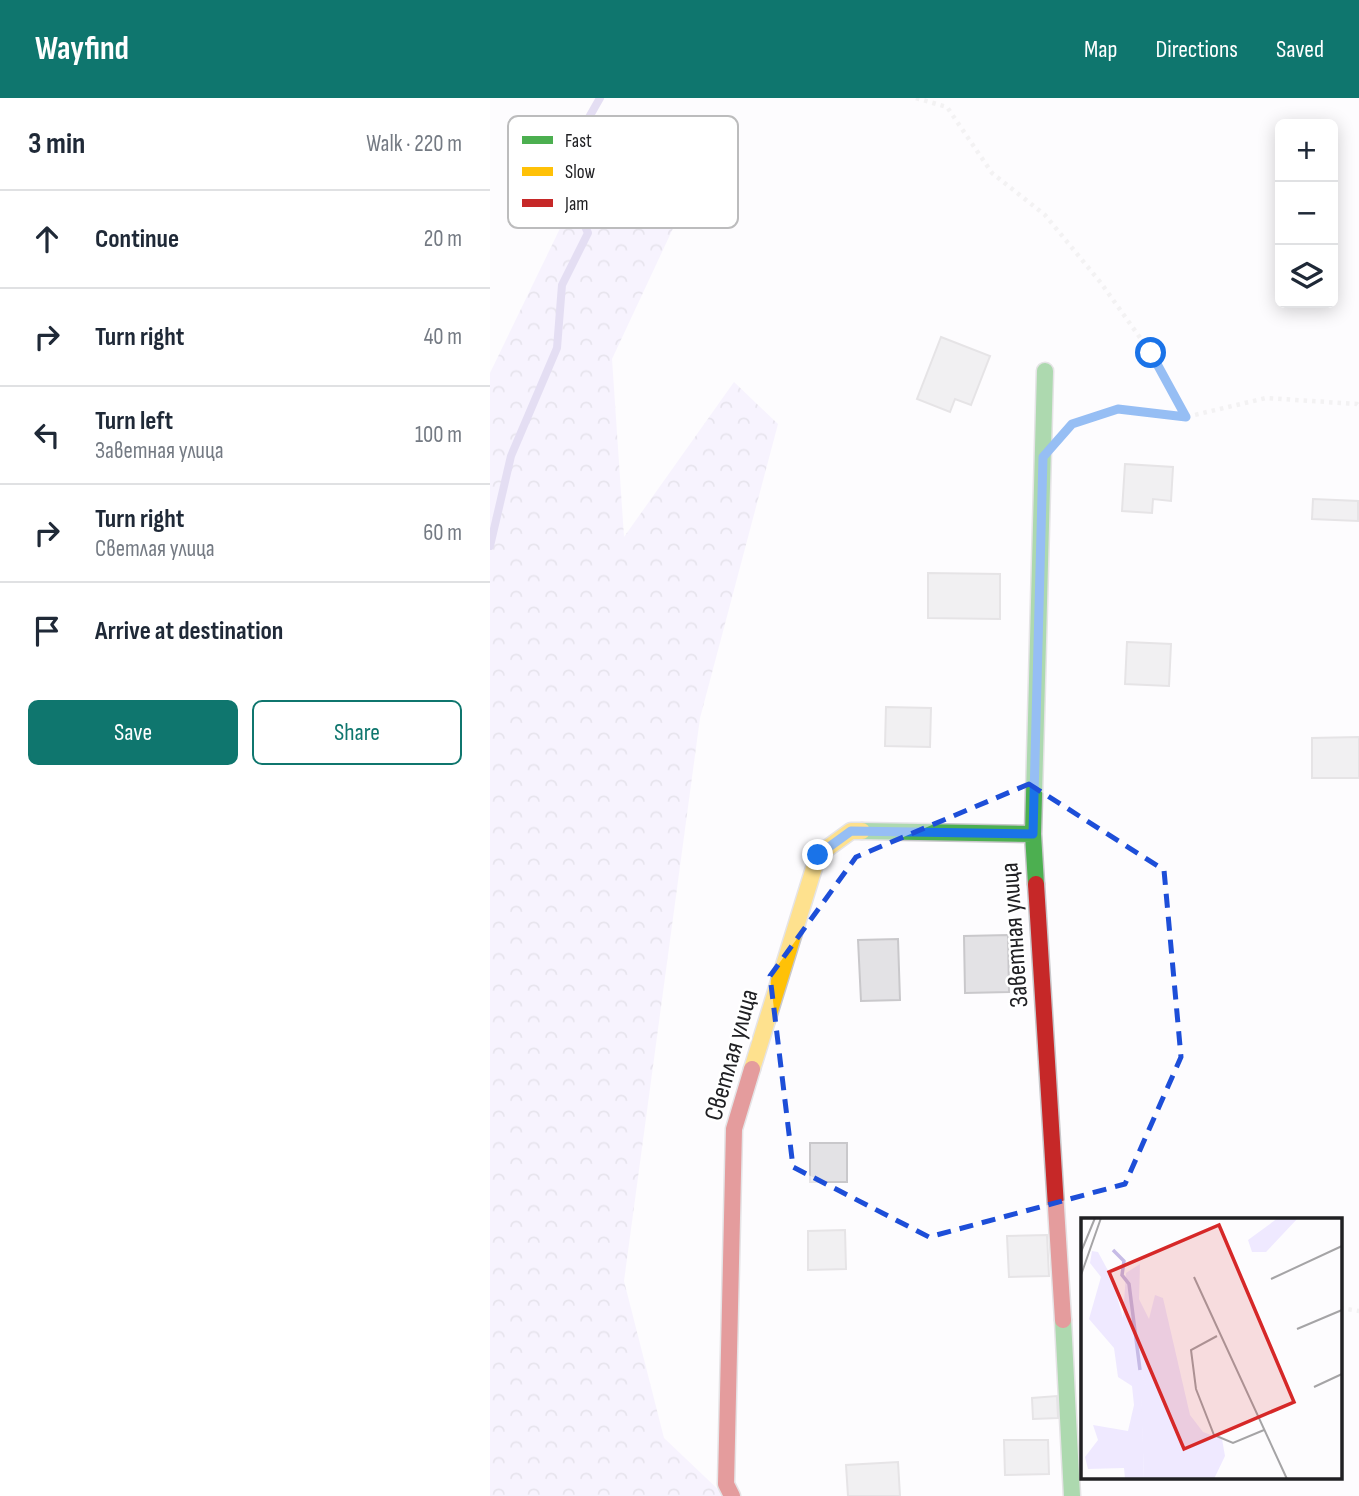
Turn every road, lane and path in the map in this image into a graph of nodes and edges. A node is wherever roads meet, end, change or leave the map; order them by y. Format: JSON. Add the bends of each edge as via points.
{"nodes":[{"id":1,"x":916,"y":98,"type":"edge"},
{"id":2,"x":1045,"y":370,"type":"dead end"},
{"id":3,"x":1359,"y":406,"type":"edge"},
{"id":4,"x":1186,"y":417,"type":"junction"},
{"id":5,"x":1043,"y":457,"type":"junction"},
{"id":6,"x":1033,"y":834,"type":"junction"},
{"id":7,"x":732,"y":1496,"type":"edge"},
{"id":8,"x":1072,"y":1496,"type":"edge"}],
"edges":[{"from":1,"to":4,"type":"path","via":[[947,107],[992,173],[1045,215],[1151,353]]},
{"from":2,"to":5,"type":"street","name":"Заветная улица"},
{"from":3,"to":4,"type":"path","via":[[1266,398]]},
{"from":4,"to":5,"type":"path","via":[[1118,409],[1072,424]]},
{"from":5,"to":6,"type":"street","name":"Заветная улица"},
{"from":6,"to":7,"type":"street","name":"Светлая улица","via":[[851,831],[818,855],[734,1129],[726,1484]]},
{"from":6,"to":8,"type":"street","name":"Заветная улица"}]}
